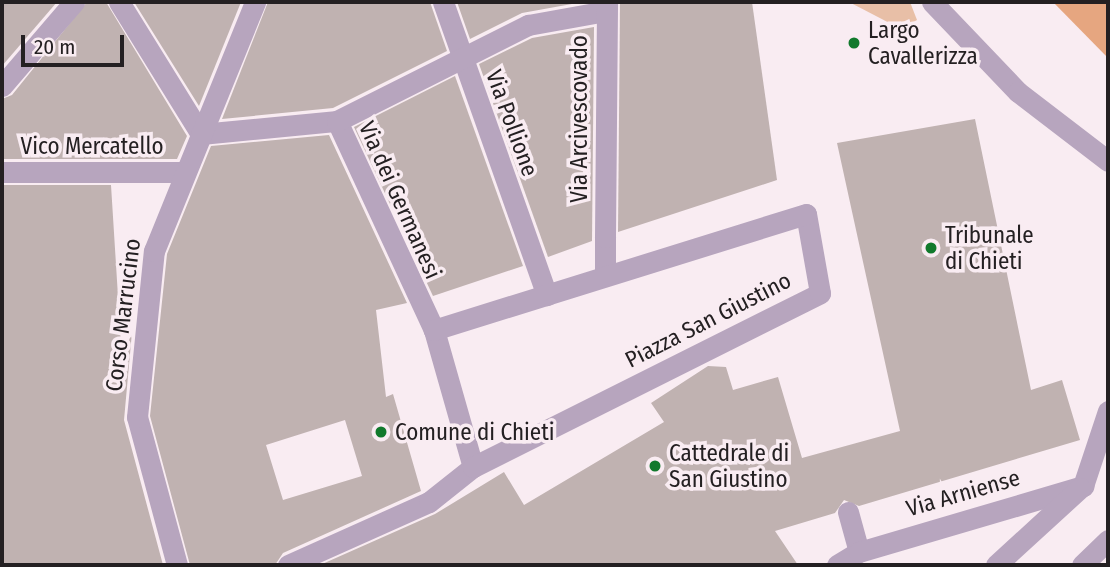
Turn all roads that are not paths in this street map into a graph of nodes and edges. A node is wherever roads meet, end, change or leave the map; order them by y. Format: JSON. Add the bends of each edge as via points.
{"nodes":[{"id":1,"x":74,"y":2,"type":"edge"},
{"id":2,"x":119,"y":2,"type":"edge"},
{"id":3,"x":255,"y":2,"type":"edge"},
{"id":4,"x":443,"y":2,"type":"edge"},
{"id":5,"x":932,"y":2,"type":"edge"},
{"id":6,"x":606,"y":6,"type":"edge"},
{"id":7,"x":461,"y":57,"type":"junction"},
{"id":8,"x":2,"y":86,"type":"edge"},
{"id":9,"x":337,"y":121,"type":"junction"},
{"id":10,"x":201,"y":134,"type":"junction"},
{"id":11,"x":1108,"y":161,"type":"edge"},
{"id":12,"x":2,"y":172,"type":"edge"},
{"id":13,"x":183,"y":172,"type":"junction"},
{"id":14,"x":606,"y":276,"type":"junction"},
{"id":15,"x":547,"y":295,"type":"junction"},
{"id":16,"x":434,"y":330,"type":"junction"},
{"id":17,"x":1108,"y":411,"type":"edge"},
{"id":18,"x":473,"y":467,"type":"junction"},
{"id":19,"x":1083,"y":486,"type":"junction"},
{"id":20,"x":848,"y":512,"type":"dead end"},
{"id":21,"x":1108,"y":540,"type":"edge"},
{"id":22,"x":864,"y":558,"type":"edge"},
{"id":23,"x":177,"y":565,"type":"edge"},
{"id":24,"x":288,"y":565,"type":"edge"},
{"id":25,"x":837,"y":565,"type":"edge"},
{"id":26,"x":996,"y":565,"type":"edge"},
{"id":27,"x":1082,"y":565,"type":"edge"}],
"edges":[{"from":1,"to":8,"type":"street"},
{"from":2,"to":10,"type":"street"},
{"from":3,"to":10,"type":"street","name":"Corso Marrucino"},
{"from":4,"to":7,"type":"street","name":"Via Pollione"},
{"from":5,"to":11,"type":"street","via":[[1018,92]]},
{"from":6,"to":7,"type":"street","name":"Via dei Germanesi","via":[[528,25]]},
{"from":6,"to":14,"type":"street","name":"Via Arcivescovado"},
{"from":7,"to":9,"type":"street","name":"Via dei Germanesi"},
{"from":7,"to":15,"type":"street","name":"Via Pollione"},
{"from":9,"to":10,"type":"street","name":"Via dei Germanesi"},
{"from":9,"to":16,"type":"street","name":"Via dei Germanesi","via":[[416,300]]},
{"from":10,"to":13,"type":"street","name":"Corso Marrucino"},
{"from":12,"to":13,"type":"street","name":"Vico Mercatello"},
{"from":13,"to":23,"type":"street","name":"Corso Marrucino","via":[[153,251],[137,417]]},
{"from":14,"to":15,"type":"street","name":"Piazza San Giustino"},
{"from":14,"to":18,"type":"street","name":"Piazza San Giustino","via":[[806,214],[820,293]]},
{"from":15,"to":16,"type":"street","name":"Piazza San Giustino"},
{"from":16,"to":18,"type":"street"},
{"from":17,"to":19,"type":"street"},
{"from":18,"to":24,"type":"street","name":"Piazza San Giustino","via":[[429,502]]},
{"from":19,"to":22,"type":"street","name":"Via Arniense"},
{"from":19,"to":26,"type":"street"},
{"from":20,"to":22,"type":"street"},
{"from":21,"to":27,"type":"street"},
{"from":22,"to":25,"type":"street","name":"Via Arniense"}]}
